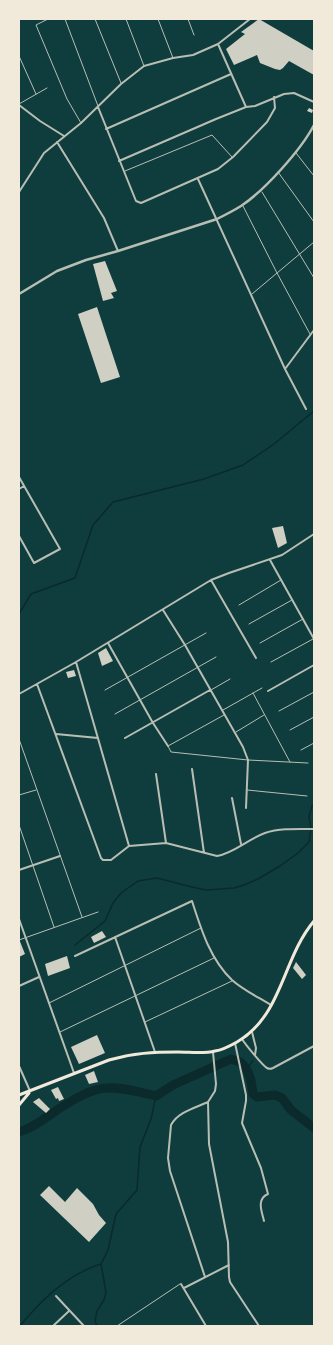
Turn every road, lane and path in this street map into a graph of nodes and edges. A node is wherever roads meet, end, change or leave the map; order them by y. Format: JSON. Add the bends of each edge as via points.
{"nodes":[{"id":1,"x":48,"y":19,"type":"edge"},
{"id":2,"x":65,"y":19,"type":"edge"},
{"id":3,"x":95,"y":19,"type":"edge"},
{"id":4,"x":126,"y":19,"type":"edge"},
{"id":5,"x":158,"y":19,"type":"edge"},
{"id":6,"x":188,"y":19,"type":"edge"},
{"id":7,"x":244,"y":19,"type":"edge"},
{"id":8,"x":250,"y":19,"type":"edge"},
{"id":9,"x":246,"y":21,"type":"junction"},
{"id":10,"x":194,"y":35,"type":"dead end"},
{"id":11,"x":218,"y":44,"type":"junction"},
{"id":12,"x":19,"y":56,"type":"edge"},
{"id":13,"x":173,"y":58,"type":"junction"},
{"id":14,"x":144,"y":66,"type":"junction"},
{"id":15,"x":231,"y":74,"type":"junction"},
{"id":16,"x":121,"y":84,"type":"junction"},
{"id":17,"x":47,"y":88,"type":"dead end"},
{"id":18,"x":36,"y":94,"type":"junction"},
{"id":19,"x":274,"y":97,"type":"junction"},
{"id":20,"x":314,"y":102,"type":"edge"},
{"id":21,"x":19,"y":104,"type":"edge"},
{"id":22,"x":98,"y":107,"type":"junction"},
{"id":23,"x":246,"y":107,"type":"junction"},
{"id":24,"x":81,"y":123,"type":"junction"},
{"id":25,"x":314,"y":125,"type":"edge"},
{"id":26,"x":106,"y":129,"type":"junction"},
{"id":27,"x":313,"y":131,"type":"edge"},
{"id":28,"x":64,"y":136,"type":"junction"},
{"id":29,"x":57,"y":142,"type":"junction"},
{"id":30,"x":296,"y":152,"type":"junction"},
{"id":31,"x":233,"y":157,"type":"junction"},
{"id":32,"x":119,"y":161,"type":"junction"},
{"id":33,"x":123,"y":172,"type":"junction"},
{"id":34,"x":278,"y":172,"type":"junction"},
{"id":35,"x":314,"y":176,"type":"edge"},
{"id":36,"x":198,"y":179,"type":"junction"},
{"id":37,"x":260,"y":190,"type":"junction"},
{"id":38,"x":19,"y":192,"type":"edge"},
{"id":39,"x":242,"y":205,"type":"junction"},
{"id":40,"x":216,"y":219,"type":"junction"},
{"id":41,"x":314,"y":222,"type":"edge"},
{"id":42,"x":314,"y":242,"type":"edge"},
{"id":43,"x":118,"y":251,"type":"junction"},
{"id":44,"x":299,"y":254,"type":"junction"},
{"id":45,"x":277,"y":273,"type":"junction"},
{"id":46,"x":314,"y":278,"type":"edge"},
{"id":47,"x":19,"y":294,"type":"edge"},
{"id":48,"x":252,"y":294,"type":"junction"},
{"id":49,"x":314,"y":330,"type":"edge"},
{"id":50,"x":310,"y":335,"type":"junction"},
{"id":51,"x":285,"y":369,"type":"junction"},
{"id":52,"x":306,"y":409,"type":"dead end"},
{"id":53,"x":19,"y":478,"type":"edge"},
{"id":54,"x":24,"y":486,"type":"junction"},
{"id":55,"x":19,"y":488,"type":"edge"},
{"id":56,"x":314,"y":534,"type":"edge"},
{"id":57,"x":19,"y":536,"type":"edge"},
{"id":58,"x":270,"y":560,"type":"junction"},
{"id":59,"x":211,"y":580,"type":"junction"},
{"id":60,"x":281,"y":580,"type":"junction"},
{"id":61,"x":292,"y":600,"type":"junction"},
{"id":62,"x":239,"y":605,"type":"dead end"},
{"id":63,"x":164,"y":610,"type":"junction"},
{"id":64,"x":303,"y":619,"type":"junction"},
{"id":65,"x":249,"y":624,"type":"dead end"},
{"id":66,"x":206,"y":633,"type":"dead end"},
{"id":67,"x":314,"y":639,"type":"edge"},
{"id":68,"x":108,"y":643,"type":"junction"},
{"id":69,"x":260,"y":644,"type":"dead end"},
{"id":70,"x":185,"y":645,"type":"junction"},
{"id":71,"x":216,"y":657,"type":"dead end"},
{"id":72,"x":256,"y":658,"type":"dead end"},
{"id":73,"x":76,"y":662,"type":"junction"},
{"id":74,"x":272,"y":662,"type":"dead end"},
{"id":75,"x":314,"y":665,"type":"edge"},
{"id":76,"x":198,"y":667,"type":"junction"},
{"id":77,"x":128,"y":677,"type":"junction"},
{"id":78,"x":230,"y":679,"type":"dead end"},
{"id":79,"x":37,"y":684,"type":"junction"},
{"id":80,"x":262,"y":688,"type":"dead end"},
{"id":81,"x":105,"y":690,"type":"dead end"},
{"id":82,"x":210,"y":690,"type":"junction"},
{"id":83,"x":268,"y":692,"type":"dead end"},
{"id":84,"x":314,"y":692,"type":"edge"},
{"id":85,"x":253,"y":693,"type":"junction"},
{"id":86,"x":19,"y":694,"type":"edge"},
{"id":87,"x":140,"y":699,"type":"junction"},
{"id":88,"x":222,"y":711,"type":"junction"},
{"id":89,"x":279,"y":711,"type":"dead end"},
{"id":90,"x":115,"y":714,"type":"dead end"},
{"id":91,"x":224,"y":715,"type":"junction"},
{"id":92,"x":265,"y":715,"type":"junction"},
{"id":93,"x":314,"y":717,"type":"edge"},
{"id":94,"x":153,"y":723,"type":"junction"},
{"id":95,"x":290,"y":730,"type":"dead end"},
{"id":96,"x":234,"y":733,"type":"junction"},
{"id":97,"x":56,"y":734,"type":"junction"},
{"id":98,"x":98,"y":738,"type":"junction"},
{"id":99,"x":125,"y":738,"type":"dead end"},
{"id":100,"x":19,"y":739,"type":"edge"},
{"id":101,"x":314,"y":743,"type":"edge"},
{"id":102,"x":168,"y":746,"type":"junction"},
{"id":103,"x":301,"y":750,"type":"dead end"},
{"id":104,"x":248,"y":760,"type":"junction"},
{"id":105,"x":291,"y":762,"type":"junction"},
{"id":106,"x":308,"y":763,"type":"dead end"},
{"id":107,"x":192,"y":770,"type":"dead end"},
{"id":108,"x":156,"y":774,"type":"dead end"},
{"id":109,"x":37,"y":790,"type":"junction"},
{"id":110,"x":246,"y":790,"type":"junction"},
{"id":111,"x":19,"y":795,"type":"edge"},
{"id":112,"x":307,"y":796,"type":"dead end"},
{"id":113,"x":232,"y":798,"type":"dead end"},
{"id":114,"x":246,"y":808,"type":"dead end"},
{"id":115,"x":19,"y":825,"type":"edge"},
{"id":116,"x":314,"y":829,"type":"edge"},
{"id":117,"x":166,"y":843,"type":"junction"},
{"id":118,"x":241,"y":844,"type":"junction"},
{"id":119,"x":129,"y":846,"type":"junction"},
{"id":120,"x":204,"y":854,"type":"junction"},
{"id":121,"x":60,"y":856,"type":"junction"},
{"id":122,"x":33,"y":865,"type":"junction"},
{"id":123,"x":19,"y":870,"type":"edge"},
{"id":124,"x":98,"y":912,"type":"dead end"},
{"id":125,"x":82,"y":917,"type":"junction"},
{"id":126,"x":19,"y":919,"type":"edge"},
{"id":127,"x":313,"y":923,"type":"edge"},
{"id":128,"x":54,"y":927,"type":"junction"},
{"id":129,"x":201,"y":928,"type":"junction"},
{"id":130,"x":314,"y":928,"type":"edge"},
{"id":131,"x":25,"y":937,"type":"junction"},
{"id":132,"x":115,"y":937,"type":"junction"},
{"id":133,"x":19,"y":940,"type":"edge"},
{"id":134,"x":75,"y":956,"type":"dead end"},
{"id":135,"x":214,"y":957,"type":"junction"},
{"id":136,"x":125,"y":966,"type":"junction"},
{"id":137,"x":40,"y":977,"type":"junction"},
{"id":138,"x":233,"y":981,"type":"junction"},
{"id":139,"x":19,"y":986,"type":"edge"},
{"id":140,"x":136,"y":995,"type":"junction"},
{"id":141,"x":48,"y":1003,"type":"junction"},
{"id":142,"x":272,"y":1005,"type":"junction"},
{"id":143,"x":145,"y":1022,"type":"junction"},
{"id":144,"x":59,"y":1032,"type":"junction"},
{"id":145,"x":252,"y":1032,"type":"junction"},
{"id":146,"x":242,"y":1039,"type":"junction"},
{"id":147,"x":235,"y":1043,"type":"junction"},
{"id":148,"x":314,"y":1046,"type":"edge"},
{"id":149,"x":156,"y":1052,"type":"junction"},
{"id":150,"x":213,"y":1052,"type":"junction"},
{"id":151,"x":255,"y":1055,"type":"junction"},
{"id":152,"x":19,"y":1066,"type":"edge"},
{"id":153,"x":74,"y":1073,"type":"junction"},
{"id":154,"x":30,"y":1092,"type":"junction"},
{"id":155,"x":19,"y":1096,"type":"edge"},
{"id":156,"x":208,"y":1102,"type":"junction"},
{"id":157,"x":19,"y":1105,"type":"edge"},
{"id":158,"x":268,"y":1194,"type":"junction"},
{"id":159,"x":272,"y":1194,"type":"dead end"},
{"id":160,"x":264,"y":1221,"type":"dead end"},
{"id":161,"x":229,"y":1265,"type":"junction"},
{"id":162,"x":205,"y":1277,"type":"junction"},
{"id":163,"x":181,"y":1284,"type":"joint"},
{"id":164,"x":184,"y":1288,"type":"junction"},
{"id":165,"x":56,"y":1296,"type":"dead end"},
{"id":166,"x":69,"y":1311,"type":"junction"},
{"id":167,"x":52,"y":1326,"type":"edge"},
{"id":168,"x":84,"y":1326,"type":"edge"},
{"id":169,"x":117,"y":1326,"type":"edge"},
{"id":170,"x":206,"y":1326,"type":"edge"},
{"id":171,"x":259,"y":1326,"type":"edge"}],
"edges":[{"from":1,"to":24,"type":"lane","via":[[36,25],[67,99]]},
{"from":2,"to":22,"type":"lane"},
{"from":3,"to":16,"type":"lane"},
{"from":4,"to":14,"type":"lane"},
{"from":5,"to":13,"type":"lane"},
{"from":6,"to":10,"type":"lane"},
{"from":7,"to":9,"type":"street"},
{"from":8,"to":9,"type":"street"},
{"from":9,"to":11,"type":"street"},
{"from":11,"to":13,"type":"street","via":[[193,55]]},
{"from":11,"to":15,"type":"street"},
{"from":12,"to":18,"type":"lane"},
{"from":13,"to":14,"type":"street"},
{"from":14,"to":16,"type":"street"},
{"from":15,"to":23,"type":"street"},
{"from":15,"to":26,"type":"street"},
{"from":16,"to":22,"type":"street"},
{"from":17,"to":18,"type":"lane"},
{"from":18,"to":21,"type":"lane"},
{"from":19,"to":20,"type":"street","via":[[294,93]]},
{"from":19,"to":23,"type":"street","via":[[255,106]]},
{"from":19,"to":31,"type":"street","via":[[275,108],[267,122]]},
{"from":21,"to":28,"type":"street"},
{"from":22,"to":24,"type":"street"},
{"from":22,"to":26,"type":"street"},
{"from":23,"to":32,"type":"street"},
{"from":24,"to":28,"type":"street"},
{"from":25,"to":27,"type":"street"},
{"from":26,"to":32,"type":"street"},
{"from":27,"to":30,"type":"street"},
{"from":28,"to":29,"type":"street"},
{"from":29,"to":38,"type":"street","via":[[44,152]]},
{"from":29,"to":43,"type":"street","via":[[104,218]]},
{"from":30,"to":34,"type":"street"},
{"from":30,"to":35,"type":"lane"},
{"from":31,"to":33,"type":"lane","via":[[212,135]]},
{"from":31,"to":36,"type":"street","via":[[218,169]]},
{"from":32,"to":33,"type":"street"},
{"from":33,"to":36,"type":"street","via":[[136,201],[140,203]]},
{"from":34,"to":37,"type":"street"},
{"from":34,"to":41,"type":"lane"},
{"from":36,"to":40,"type":"street"},
{"from":37,"to":39,"type":"street"},
{"from":37,"to":44,"type":"lane"},
{"from":39,"to":40,"type":"street"},
{"from":39,"to":45,"type":"lane"},
{"from":40,"to":43,"type":"street"},
{"from":40,"to":48,"type":"street"},
{"from":42,"to":44,"type":"lane"},
{"from":43,"to":47,"type":"street","via":[[57,271]]},
{"from":44,"to":45,"type":"lane"},
{"from":44,"to":46,"type":"lane"},
{"from":45,"to":48,"type":"lane"},
{"from":45,"to":50,"type":"lane"},
{"from":48,"to":51,"type":"street"},
{"from":49,"to":50,"type":"street"},
{"from":50,"to":51,"type":"street"},
{"from":51,"to":52,"type":"street"},
{"from":53,"to":54,"type":"street"},
{"from":54,"to":55,"type":"street"},
{"from":54,"to":57,"type":"street","via":[[60,549],[34,563]]},
{"from":56,"to":58,"type":"street"},
{"from":58,"to":59,"type":"street"},
{"from":58,"to":60,"type":"street"},
{"from":59,"to":63,"type":"street"},
{"from":59,"to":72,"type":"street"},
{"from":60,"to":61,"type":"street"},
{"from":60,"to":62,"type":"lane"},
{"from":61,"to":64,"type":"street"},
{"from":61,"to":65,"type":"lane"},
{"from":63,"to":68,"type":"street"},
{"from":63,"to":70,"type":"street"},
{"from":64,"to":67,"type":"street"},
{"from":64,"to":69,"type":"lane"},
{"from":66,"to":70,"type":"lane"},
{"from":67,"to":74,"type":"lane"},
{"from":68,"to":73,"type":"street"},
{"from":68,"to":77,"type":"street"},
{"from":70,"to":76,"type":"street"},
{"from":70,"to":77,"type":"lane"},
{"from":71,"to":76,"type":"lane"},
{"from":73,"to":79,"type":"street"},
{"from":73,"to":98,"type":"street"},
{"from":75,"to":83,"type":"street"},
{"from":76,"to":82,"type":"street"},
{"from":76,"to":87,"type":"lane"},
{"from":77,"to":81,"type":"lane"},
{"from":77,"to":87,"type":"street"},
{"from":78,"to":82,"type":"lane"},
{"from":79,"to":86,"type":"street"},
{"from":79,"to":97,"type":"street"},
{"from":80,"to":85,"type":"lane"},
{"from":82,"to":88,"type":"street"},
{"from":82,"to":94,"type":"street"},
{"from":84,"to":89,"type":"lane"},
{"from":85,"to":88,"type":"lane"},
{"from":85,"to":92,"type":"lane"},
{"from":87,"to":90,"type":"lane"},
{"from":87,"to":94,"type":"street"},
{"from":88,"to":91,"type":"street"},
{"from":91,"to":96,"type":"street"},
{"from":91,"to":102,"type":"lane"},
{"from":92,"to":96,"type":"lane"},
{"from":92,"to":105,"type":"lane"},
{"from":93,"to":95,"type":"lane"},
{"from":94,"to":99,"type":"street"},
{"from":94,"to":102,"type":"street"},
{"from":96,"to":104,"type":"street"},
{"from":97,"to":98,"type":"street"},
{"from":97,"to":119,"type":"street","via":[[100,858],[111,860]]},
{"from":98,"to":119,"type":"street"},
{"from":100,"to":109,"type":"lane"},
{"from":101,"to":103,"type":"lane"},
{"from":102,"to":104,"type":"lane","via":[[171,752]]},
{"from":104,"to":105,"type":"lane"},
{"from":104,"to":110,"type":"street"},
{"from":105,"to":106,"type":"lane"},
{"from":107,"to":120,"type":"street"},
{"from":108,"to":117,"type":"street"},
{"from":109,"to":111,"type":"lane"},
{"from":109,"to":121,"type":"lane"},
{"from":110,"to":112,"type":"lane"},
{"from":110,"to":114,"type":"street"},
{"from":113,"to":118,"type":"street"},
{"from":115,"to":122,"type":"lane"},
{"from":116,"to":118,"type":"street","via":[[275,831]]},
{"from":117,"to":119,"type":"street"},
{"from":117,"to":120,"type":"street"},
{"from":118,"to":120,"type":"street","via":[[224,855]]},
{"from":121,"to":122,"type":"street"},
{"from":121,"to":125,"type":"lane"},
{"from":122,"to":123,"type":"street"},
{"from":122,"to":128,"type":"lane"},
{"from":124,"to":125,"type":"lane"},
{"from":125,"to":128,"type":"lane"},
{"from":126,"to":131,"type":"street"},
{"from":127,"to":130,"type":"street"},
{"from":127,"to":142,"type":"main road","via":[[303,936]]},
{"from":128,"to":131,"type":"lane"},
{"from":129,"to":132,"type":"street","via":[[192,901]]},
{"from":129,"to":135,"type":"street"},
{"from":129,"to":136,"type":"lane"},
{"from":131,"to":133,"type":"lane"},
{"from":131,"to":137,"type":"street"},
{"from":132,"to":134,"type":"street"},
{"from":132,"to":136,"type":"street"},
{"from":135,"to":138,"type":"street"},
{"from":135,"to":140,"type":"lane"},
{"from":136,"to":140,"type":"street"},
{"from":136,"to":141,"type":"lane"},
{"from":137,"to":139,"type":"street"},
{"from":137,"to":141,"type":"street"},
{"from":138,"to":142,"type":"street"},
{"from":138,"to":143,"type":"lane"},
{"from":140,"to":143,"type":"street"},
{"from":140,"to":144,"type":"lane"},
{"from":141,"to":144,"type":"street"},
{"from":142,"to":145,"type":"main road"},
{"from":143,"to":149,"type":"street"},
{"from":144,"to":153,"type":"street"},
{"from":145,"to":146,"type":"main road"},
{"from":145,"to":151,"type":"street"},
{"from":146,"to":147,"type":"main road"},
{"from":146,"to":151,"type":"street"},
{"from":147,"to":150,"type":"main road"},
{"from":147,"to":158,"type":"street","via":[[246,1101],[242,1123]]},
{"from":148,"to":151,"type":"street","via":[[270,1069]]},
{"from":149,"to":150,"type":"main road"},
{"from":149,"to":153,"type":"main road","via":[[109,1060]]},
{"from":150,"to":156,"type":"street","via":[[216,1084]]},
{"from":152,"to":154,"type":"street"},
{"from":153,"to":154,"type":"main road"},
{"from":154,"to":155,"type":"main road"},
{"from":154,"to":157,"type":"main road"},
{"from":156,"to":161,"type":"street","via":[[208,1144],[228,1242]]},
{"from":156,"to":162,"type":"street","via":[[173,1120],[170,1125],[168,1158],[172,1178]]},
{"from":158,"to":159,"type":"street"},
{"from":158,"to":160,"type":"street","via":[[261,1202]]},
{"from":161,"to":162,"type":"street"},
{"from":161,"to":171,"type":"street","via":[[230,1282]]},
{"from":162,"to":164,"type":"street"},
{"from":163,"to":164,"type":"street"},
{"from":163,"to":169,"type":"lane"},
{"from":164,"to":170,"type":"street"},
{"from":165,"to":166,"type":"street"},
{"from":166,"to":167,"type":"street"},
{"from":166,"to":168,"type":"street"}]}
